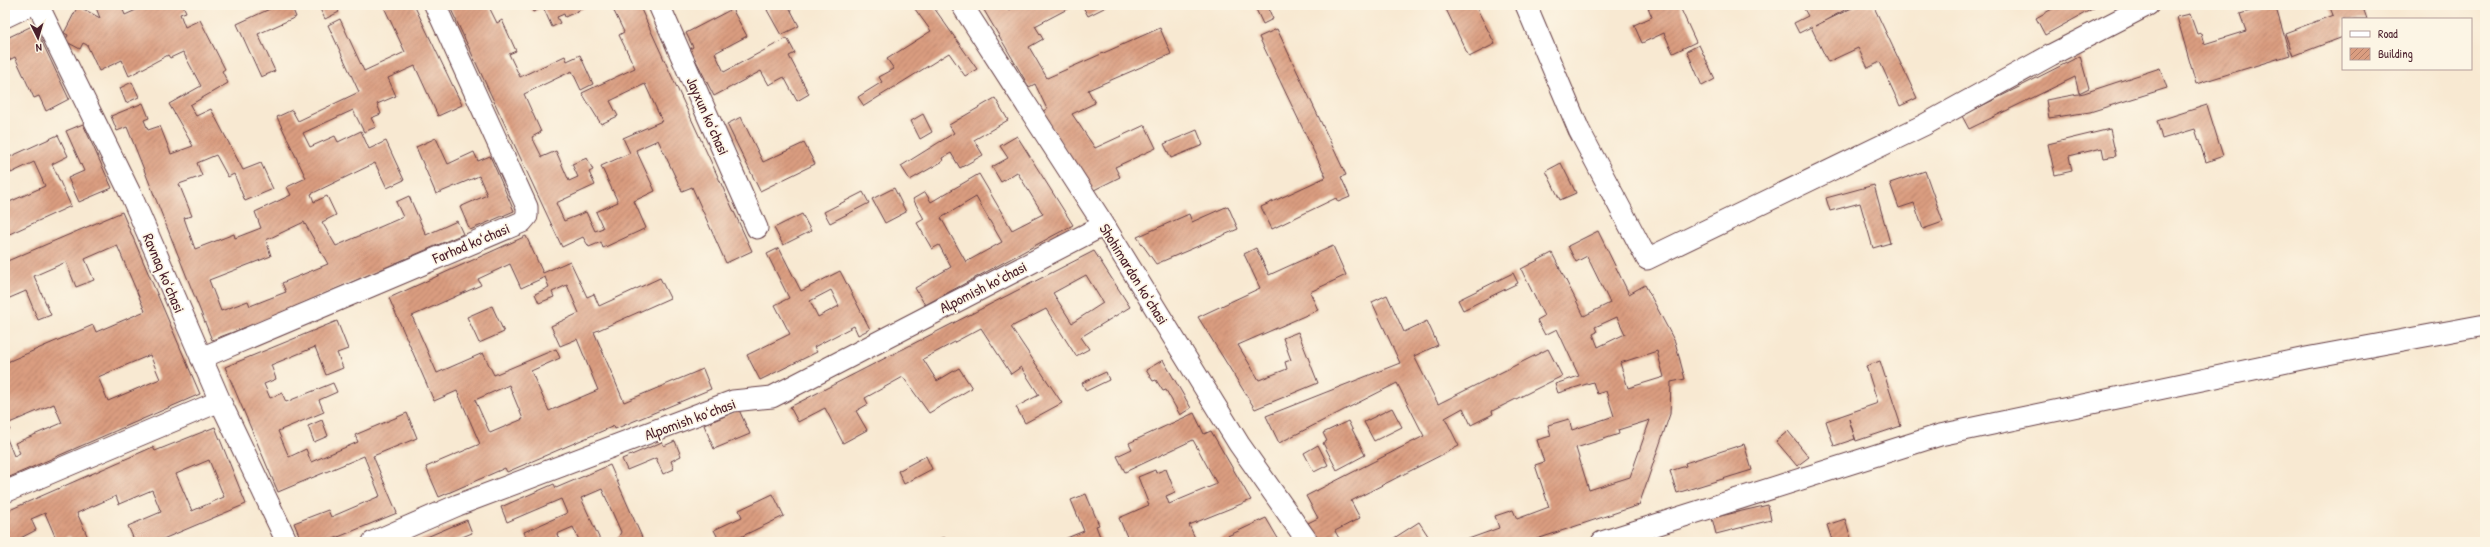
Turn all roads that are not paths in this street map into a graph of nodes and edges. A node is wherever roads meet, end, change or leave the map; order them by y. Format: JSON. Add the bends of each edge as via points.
{"nodes":[{"id":1,"x":30,"y":5,"type":"edge"},
{"id":2,"x":38,"y":5,"type":"edge"},
{"id":3,"x":435,"y":5,"type":"edge"},
{"id":4,"x":659,"y":5,"type":"edge"},
{"id":5,"x":962,"y":5,"type":"edge"},
{"id":6,"x":2148,"y":5,"type":"edge"},
{"id":7,"x":1532,"y":7,"type":"edge"},
{"id":8,"x":5,"y":17,"type":"edge"},
{"id":9,"x":1104,"y":225,"type":"junction"},
{"id":10,"x":757,"y":228,"type":"dead end"},
{"id":11,"x":2485,"y":325,"type":"edge"},
{"id":12,"x":201,"y":358,"type":"junction"},
{"id":13,"x":220,"y":401,"type":"junction"},
{"id":14,"x":5,"y":492,"type":"edge"},
{"id":15,"x":287,"y":542,"type":"edge"},
{"id":16,"x":373,"y":542,"type":"edge"},
{"id":17,"x":1308,"y":542,"type":"edge"},
{"id":18,"x":1602,"y":542,"type":"edge"}],
"edges":[{"from":1,"to":8,"type":"street"},
{"from":2,"to":12,"type":"street","name":"Ravnaq koʻchasi","via":[[131,195]]},
{"from":3,"to":12,"type":"street","name":"Farhod koʻchasi","via":[[527,207],[527,216],[522,222]]},
{"from":4,"to":10,"type":"street","name":"Jayxun koʻchasi"},
{"from":5,"to":9,"type":"street","name":"Shohimardon koʻchasi"},
{"from":6,"to":7,"type":"street","via":[[1924,125],[1647,259],[1579,130]]},
{"from":9,"to":16,"type":"street","name":"Alpomish koʻchasi","via":[[772,397],[732,401],[458,505]]},
{"from":9,"to":17,"type":"street","name":"Shohimardon koʻchasi","via":[[1239,444]]},
{"from":11,"to":18,"type":"street","via":[[2306,358],[1940,435]]},
{"from":12,"to":13,"type":"street","name":"Ravnaq koʻchasi"},
{"from":13,"to":14,"type":"street"},
{"from":13,"to":15,"type":"street","name":"Ravnaq koʻchasi"}]}
